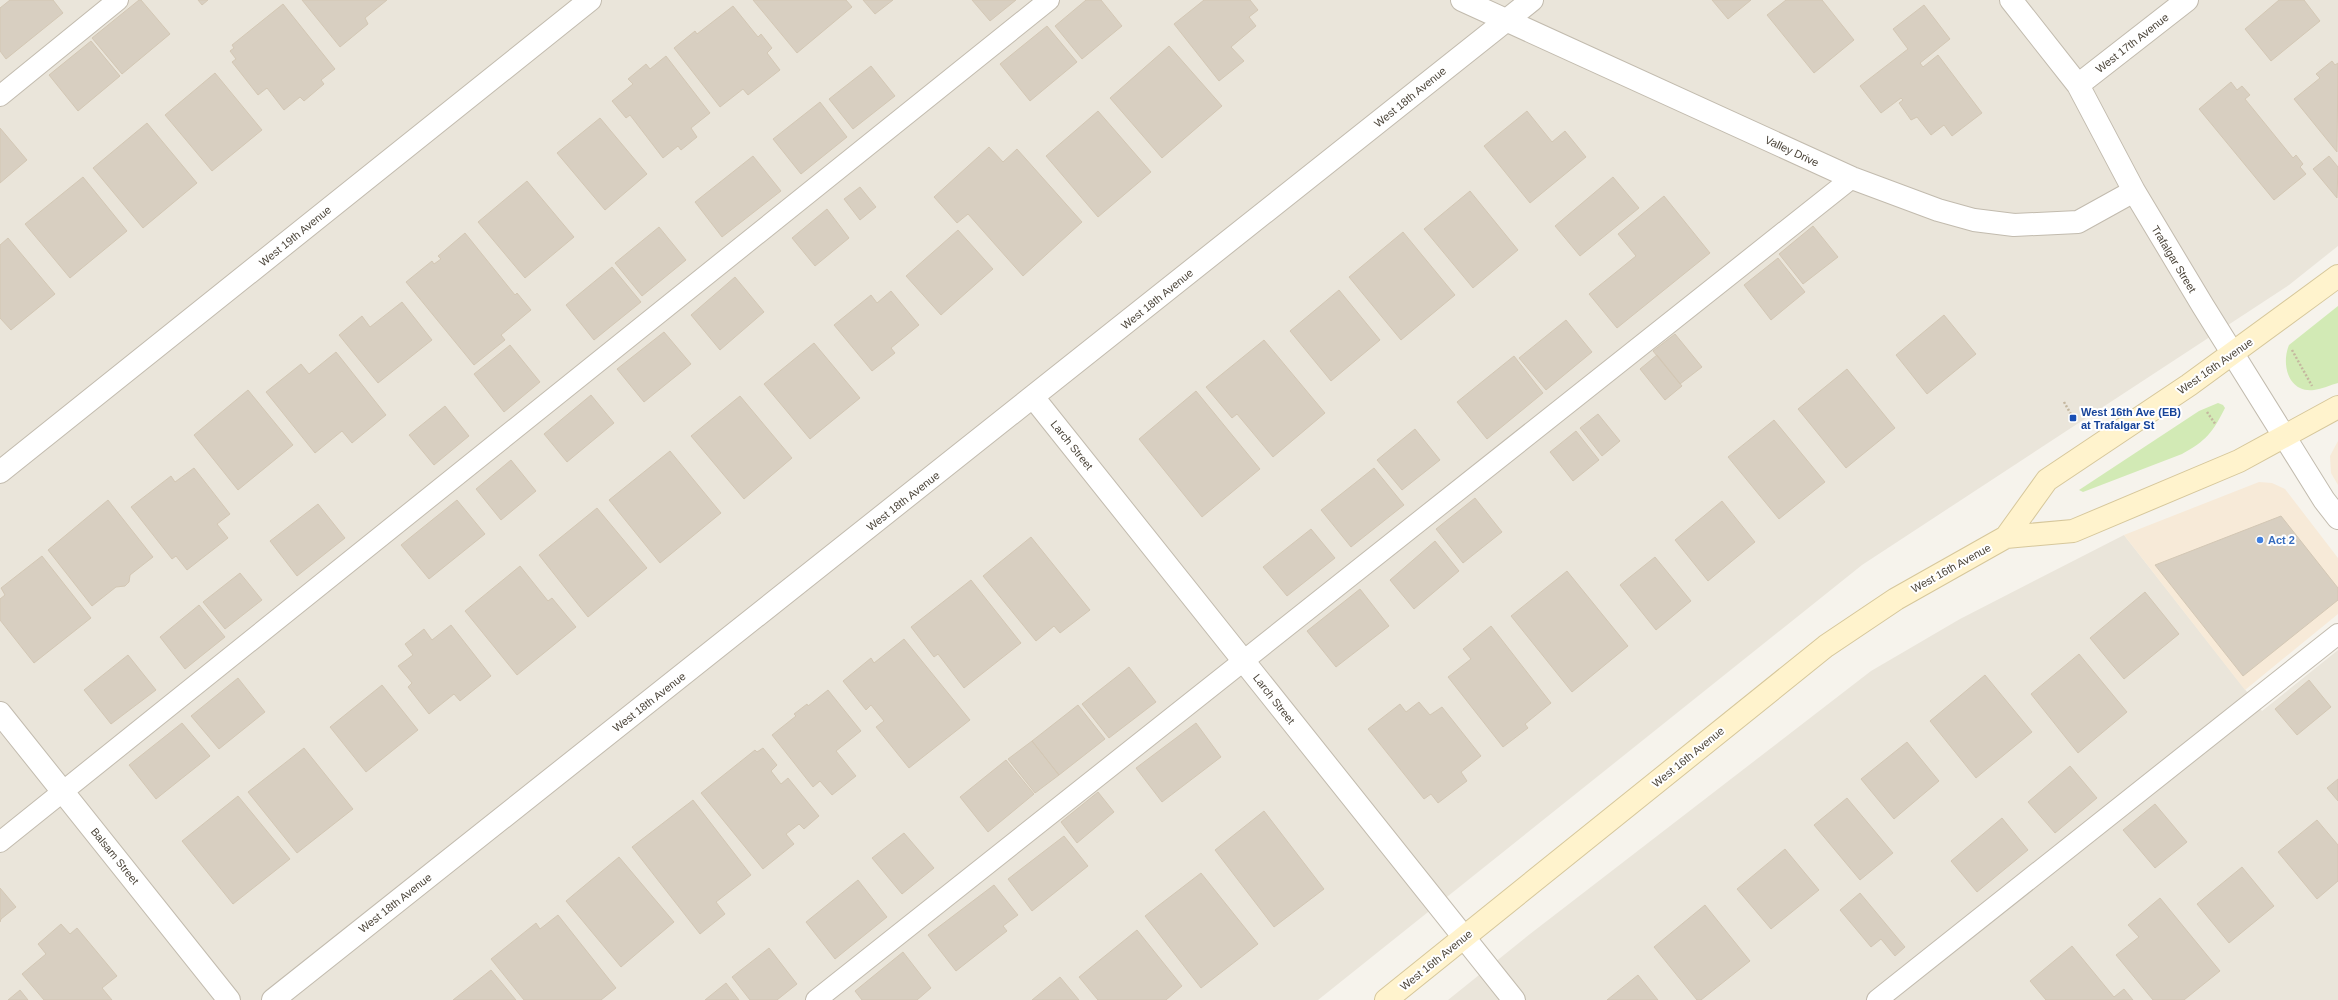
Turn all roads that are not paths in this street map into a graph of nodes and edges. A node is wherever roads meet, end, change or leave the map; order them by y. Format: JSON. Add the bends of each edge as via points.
{"nodes":[{"id":1,"x":118,"y":0,"type":"edge"},
{"id":2,"x":590,"y":0,"type":"edge"},
{"id":3,"x":1049,"y":0,"type":"edge"},
{"id":4,"x":1462,"y":0,"type":"edge"},
{"id":5,"x":1532,"y":0,"type":"edge"},
{"id":6,"x":2011,"y":0,"type":"edge"},
{"id":7,"x":2187,"y":0,"type":"edge"},
{"id":8,"x":1507,"y":20,"type":"junction"},
{"id":9,"x":2078,"y":85,"type":"junction"},
{"id":10,"x":0,"y":96,"type":"edge"},
{"id":11,"x":1852,"y":178,"type":"junction"},
{"id":12,"x":2134,"y":191,"type":"junction"},
{"id":13,"x":2338,"y":276,"type":"edge"},
{"id":14,"x":2233,"y":354,"type":"junction"},
{"id":15,"x":1033,"y":397,"type":"junction"},
{"id":16,"x":2338,"y":407,"type":"edge"},
{"id":17,"x":2284,"y":437,"type":"junction"},
{"id":18,"x":0,"y":472,"type":"edge"},
{"id":19,"x":2338,"y":518,"type":"edge"},
{"id":20,"x":2006,"y":537,"type":"junction"},
{"id":21,"x":2338,"y":634,"type":"edge"},
{"id":22,"x":1243,"y":660,"type":"junction"},
{"id":23,"x":0,"y":713,"type":"edge"},
{"id":24,"x":63,"y":792,"type":"junction"},
{"id":25,"x":0,"y":842,"type":"edge"},
{"id":26,"x":1463,"y":938,"type":"junction"},
{"id":27,"x":229,"y":1000,"type":"edge"},
{"id":28,"x":273,"y":1000,"type":"edge"},
{"id":29,"x":816,"y":1000,"type":"edge"},
{"id":30,"x":1386,"y":1000,"type":"edge"},
{"id":31,"x":1514,"y":1000,"type":"edge"},
{"id":32,"x":1877,"y":1000,"type":"edge"}],
"edges":[{"from":1,"to":10,"type":"lane"},
{"from":2,"to":18,"type":"street","name":"West 19th Avenue"},
{"from":3,"to":24,"type":"lane"},
{"from":4,"to":8,"type":"street","name":"Valley Drive"},
{"from":5,"to":8,"type":"street","name":"West 18th Avenue"},
{"from":6,"to":9,"type":"street","name":"Trafalgar Street"},
{"from":7,"to":9,"type":"street","name":"West 17th Avenue"},
{"from":8,"to":11,"type":"street","name":"Valley Drive"},
{"from":8,"to":15,"type":"street","name":"West 18th Avenue"},
{"from":9,"to":12,"type":"street","name":"Trafalgar Street"},
{"from":11,"to":12,"type":"street","name":"Valley Drive","via":[[1938,210],[1974,220],[2014,225],[2078,222]]},
{"from":11,"to":22,"type":"lane"},
{"from":12,"to":14,"type":"street","name":"Trafalgar Street"},
{"from":13,"to":14,"type":"main road","name":"West 16th Avenue"},
{"from":14,"to":17,"type":"street","name":"Trafalgar Street"},
{"from":14,"to":20,"type":"main road","name":"West 16th Avenue","via":[[2048,480]]},
{"from":15,"to":22,"type":"street","name":"Larch Street"},
{"from":15,"to":28,"type":"street","name":"West 18th Avenue"},
{"from":16,"to":17,"type":"main road","name":"West 16th Avenue"},
{"from":17,"to":19,"type":"street","name":"Trafalgar Street"},
{"from":17,"to":20,"type":"main road","name":"West 16th Avenue","via":[[2239,461],[2073,531]]},
{"from":20,"to":26,"type":"main road","name":"West 16th Avenue","via":[[1896,599],[1826,646]]},
{"from":21,"to":32,"type":"lane"},
{"from":22,"to":26,"type":"street","name":"Larch Street"},
{"from":22,"to":29,"type":"lane"},
{"from":23,"to":24,"type":"street","name":"Balsam Street"},
{"from":24,"to":25,"type":"lane"},
{"from":24,"to":27,"type":"street","name":"Balsam Street"},
{"from":26,"to":30,"type":"main road","name":"West 16th Avenue"},
{"from":26,"to":31,"type":"street","name":"Larch Street"}]}
